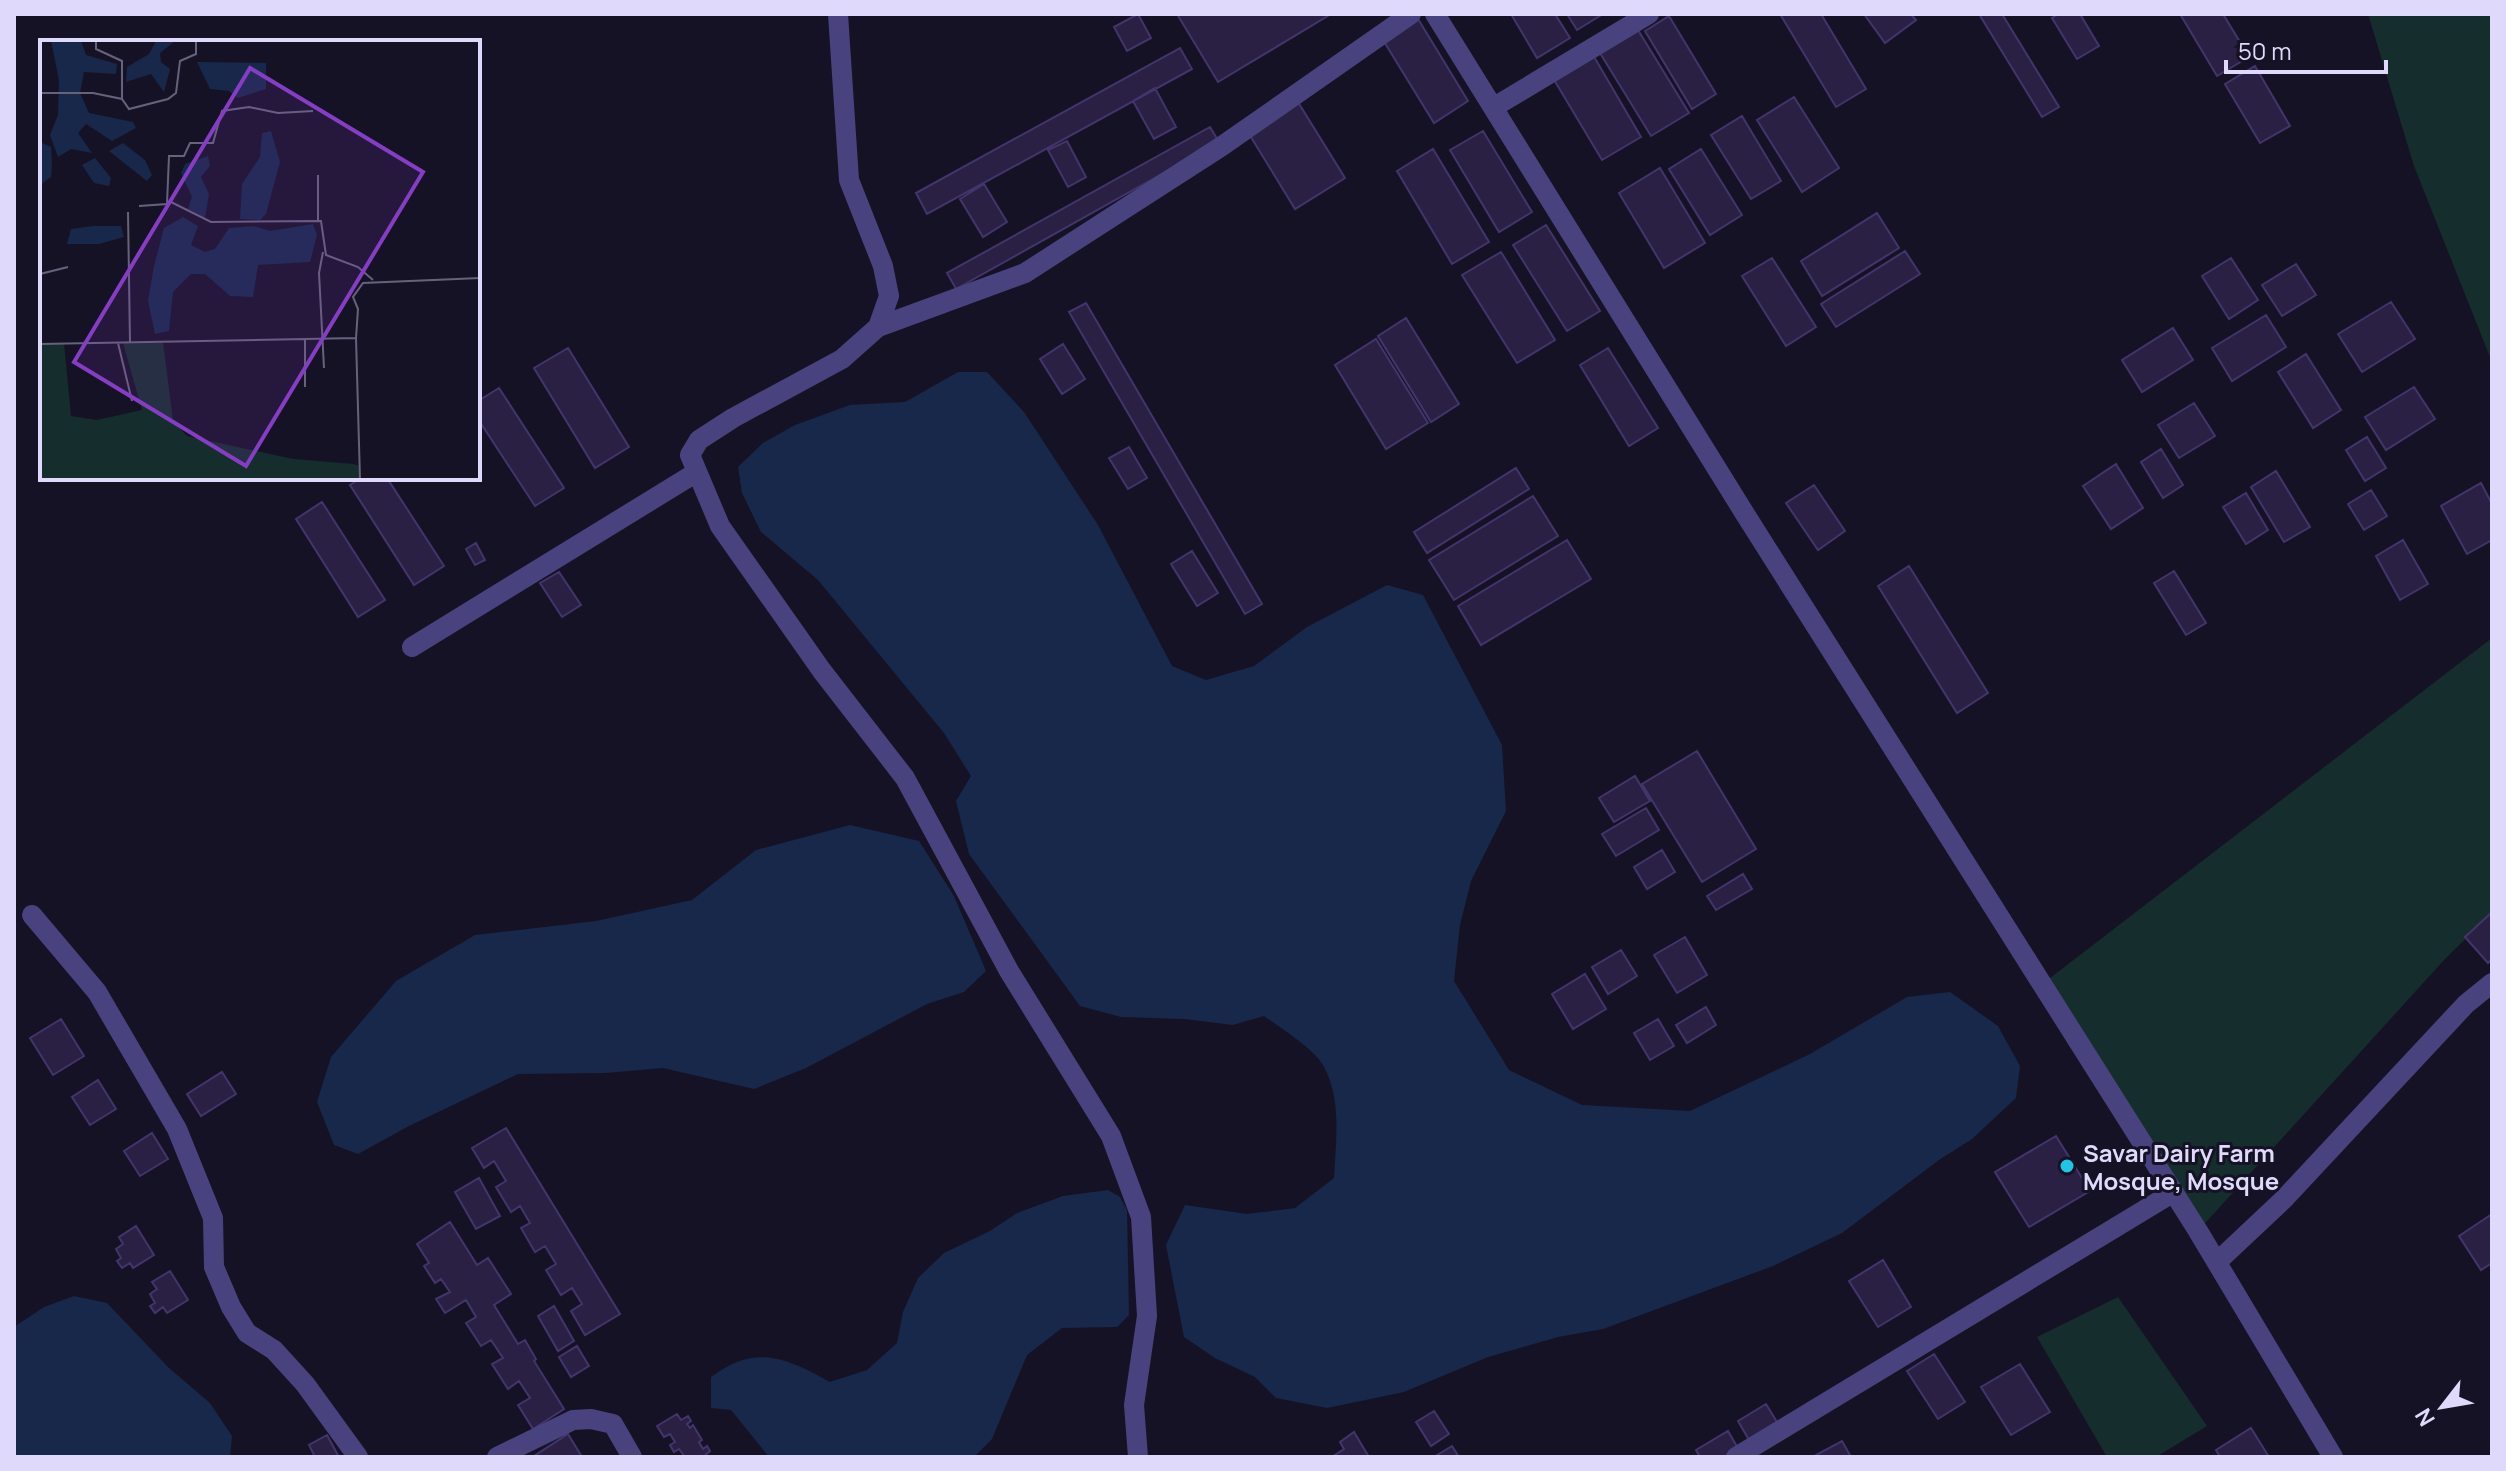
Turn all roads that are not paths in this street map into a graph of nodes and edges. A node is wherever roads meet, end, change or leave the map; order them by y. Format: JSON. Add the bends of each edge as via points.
{"nodes":[{"id":1,"x":838,"y":14,"type":"edge"},
{"id":2,"x":1411,"y":14,"type":"edge"},
{"id":3,"x":1435,"y":14,"type":"edge"},
{"id":4,"x":1649,"y":14,"type":"edge"},
{"id":5,"x":1494,"y":107,"type":"junction"},
{"id":6,"x":878,"y":327,"type":"junction"},
{"id":7,"x":697,"y":472,"type":"junction"},
{"id":8,"x":412,"y":647,"type":"dead end"},
{"id":9,"x":32,"y":915,"type":"dead end"},
{"id":10,"x":2492,"y":983,"type":"edge"},
{"id":11,"x":2174,"y":1192,"type":"junction"},
{"id":12,"x":2217,"y":1262,"type":"junction"},
{"id":13,"x":358,"y":1457,"type":"edge"},
{"id":14,"x":497,"y":1457,"type":"edge"},
{"id":15,"x":632,"y":1457,"type":"edge"},
{"id":16,"x":1138,"y":1457,"type":"edge"},
{"id":17,"x":1736,"y":1457,"type":"edge"},
{"id":18,"x":2333,"y":1457,"type":"edge"}],
"edges":[{"from":1,"to":6,"type":"street","via":[[849,180],[883,266],[889,296]]},
{"from":2,"to":6,"type":"street","via":[[1222,146],[1025,273]]},
{"from":3,"to":5,"type":"street"},
{"from":4,"to":5,"type":"street"},
{"from":5,"to":11,"type":"street"},
{"from":6,"to":7,"type":"street","via":[[842,359],[699,440],[690,455]]},
{"from":7,"to":8,"type":"street"},
{"from":7,"to":16,"type":"street","via":[[720,526],[905,778],[1009,971],[1111,1136],[1141,1217],[1147,1316],[1134,1405]]},
{"from":9,"to":13,"type":"street","via":[[97,992],[177,1129],[213,1218],[214,1267],[239,1320],[305,1384]]},
{"from":10,"to":12,"type":"street"},
{"from":11,"to":12,"type":"street"},
{"from":11,"to":17,"type":"street"},
{"from":12,"to":18,"type":"street"},
{"from":14,"to":15,"type":"street","via":[[573,1420],[591,1419],[613,1424]]}]}
